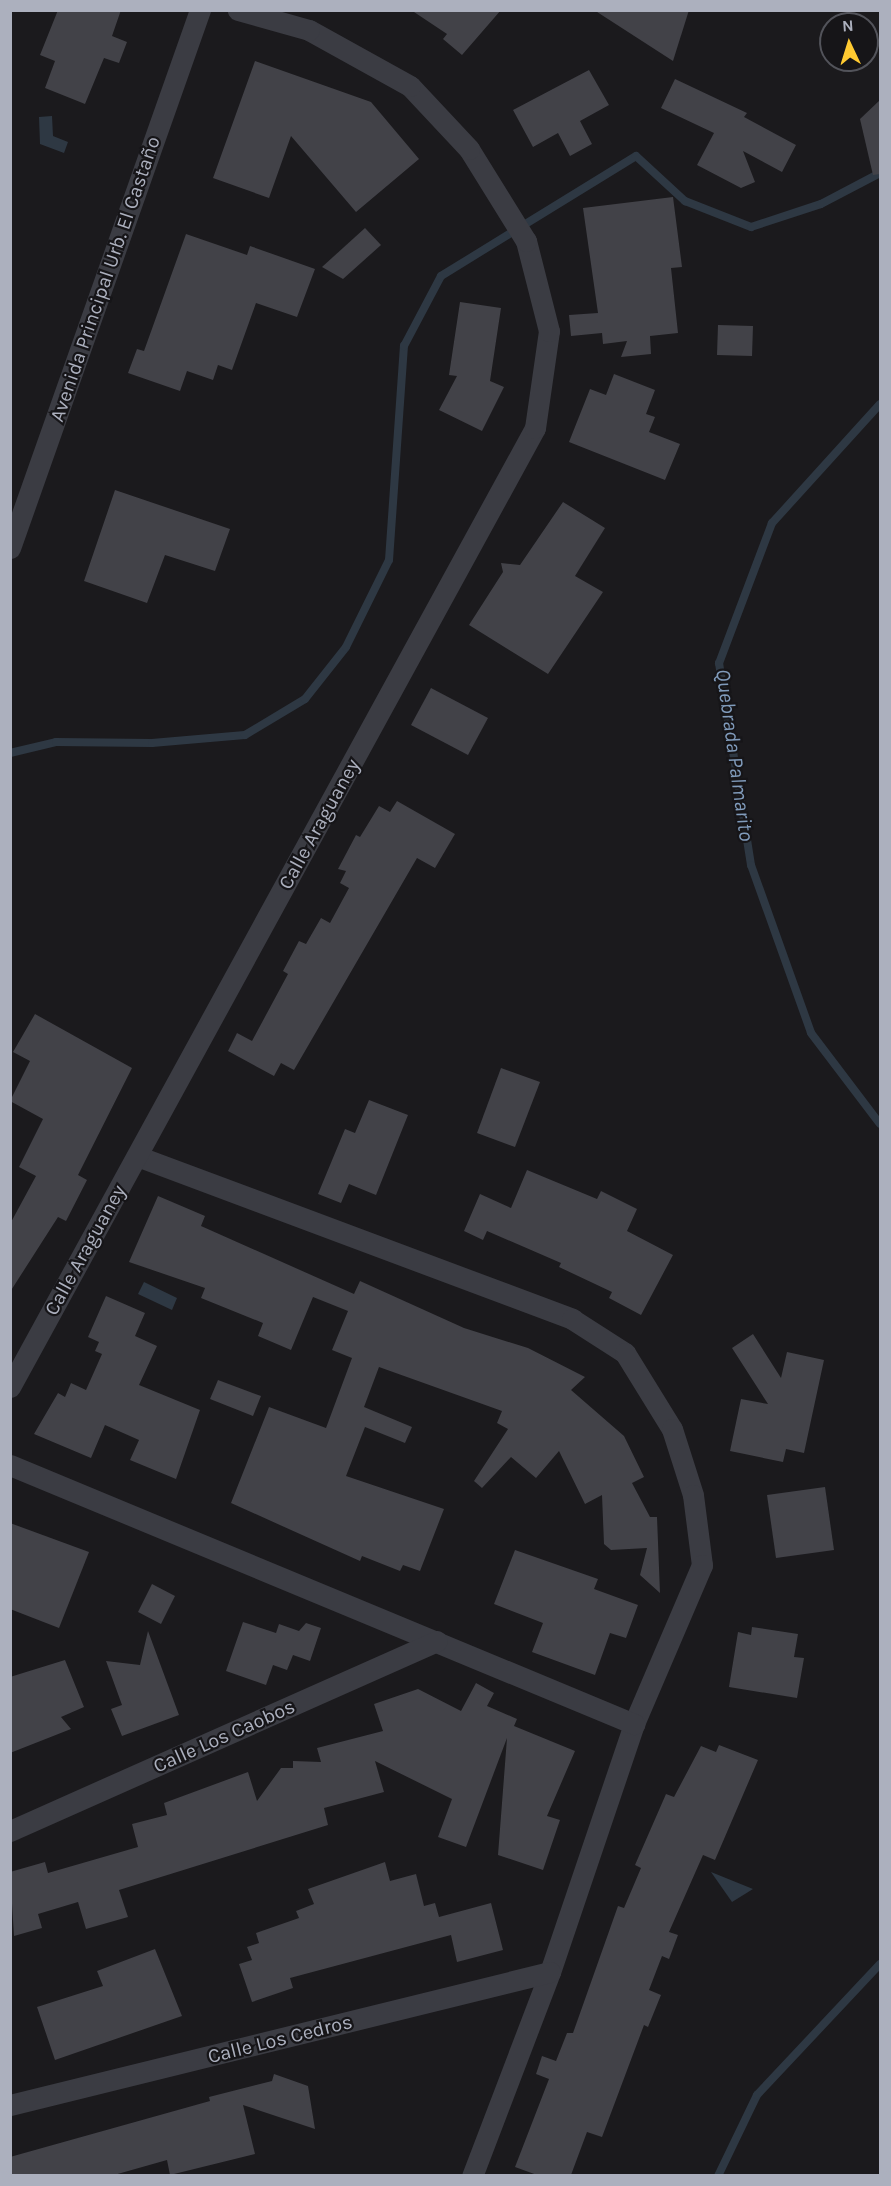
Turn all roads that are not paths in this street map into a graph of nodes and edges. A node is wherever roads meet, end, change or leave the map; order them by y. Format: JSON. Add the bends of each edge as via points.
{"nodes":[{"id":1,"x":200,"y":10,"type":"edge"},
{"id":2,"x":238,"y":10,"type":"edge"},
{"id":3,"x":10,"y":548,"type":"edge"},
{"id":4,"x":137,"y":1156,"type":"junction"},
{"id":5,"x":10,"y":1387,"type":"edge"},
{"id":6,"x":10,"y":1465,"type":"edge"},
{"id":7,"x":437,"y":1641,"type":"junction"},
{"id":8,"x":634,"y":1724,"type":"junction"},
{"id":9,"x":10,"y":1832,"type":"edge"},
{"id":10,"x":550,"y":1972,"type":"junction"},
{"id":11,"x":10,"y":2105,"type":"edge"},
{"id":12,"x":472,"y":2175,"type":"edge"}],
"edges":[{"from":1,"to":3,"type":"street","name":"Avenida Principal Urb. El Castaño"},
{"from":2,"to":4,"type":"street","name":"Calle Araguaney","via":[[309,30],[410,86],[469,149],[526,241],[549,331],[535,428]]},
{"from":4,"to":5,"type":"street","name":"Calle Araguaney"},
{"from":4,"to":8,"type":"street","via":[[572,1319],[625,1353],[672,1429],[693,1495],[702,1565]]},
{"from":6,"to":7,"type":"street"},
{"from":7,"to":8,"type":"street"},
{"from":7,"to":9,"type":"street","name":"Calle Los Caobos"},
{"from":8,"to":10,"type":"street"},
{"from":10,"to":11,"type":"street","name":"Calle Los Cedros"},
{"from":10,"to":12,"type":"street"}]}
